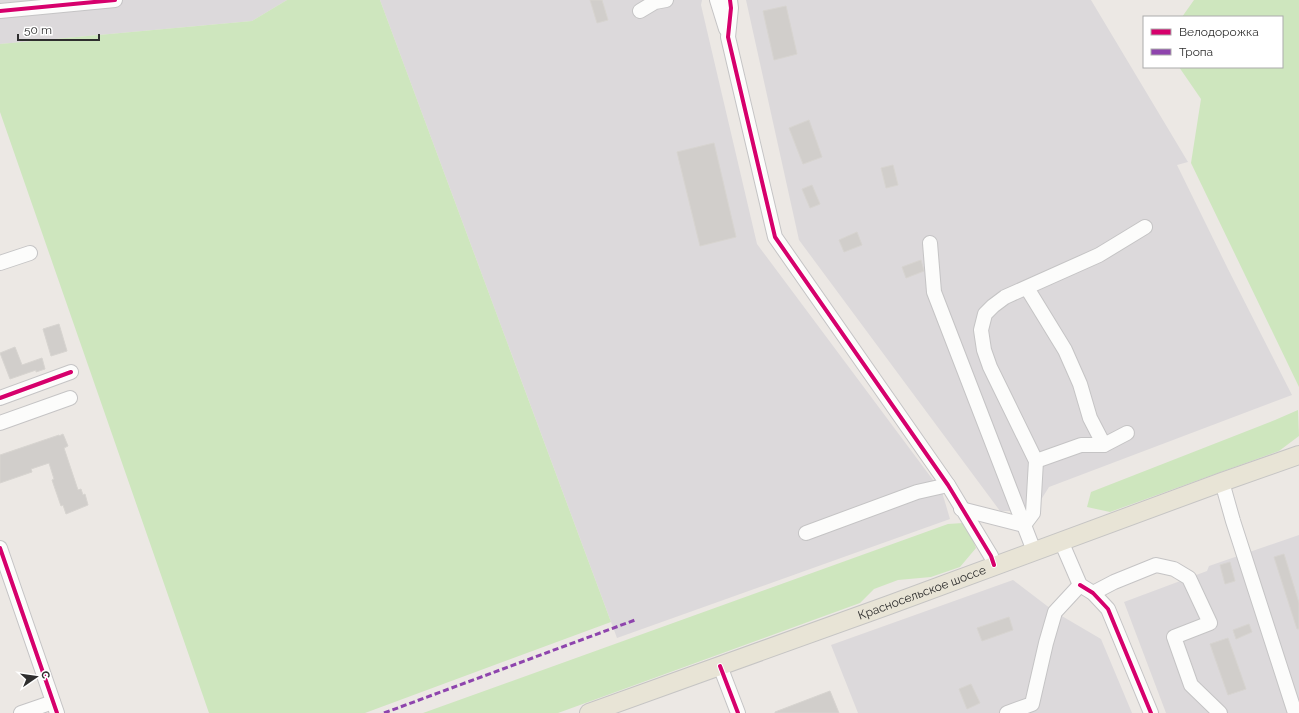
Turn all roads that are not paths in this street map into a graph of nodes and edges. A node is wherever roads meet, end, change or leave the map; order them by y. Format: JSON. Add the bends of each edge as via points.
{"nodes":[{"id":1,"x":115,"y":0,"type":"edge"},
{"id":2,"x":666,"y":0,"type":"edge"},
{"id":3,"x":716,"y":0,"type":"edge"},
{"id":4,"x":730,"y":0,"type":"edge"},
{"id":5,"x":0,"y":11,"type":"edge"},
{"id":6,"x":640,"y":11,"type":"dead end"},
{"id":7,"x":728,"y":37,"type":"junction"},
{"id":8,"x":1145,"y":227,"type":"dead end"},
{"id":9,"x":930,"y":243,"type":"dead end"},
{"id":10,"x":30,"y":252,"type":"dead end"},
{"id":11,"x":0,"y":263,"type":"edge"},
{"id":12,"x":1028,"y":288,"type":"junction"},
{"id":13,"x":71,"y":372,"type":"dead end"},
{"id":14,"x":0,"y":398,"type":"edge"},
{"id":15,"x":70,"y":398,"type":"dead end"},
{"id":16,"x":0,"y":422,"type":"edge"},
{"id":17,"x":1127,"y":433,"type":"dead end"},
{"id":18,"x":1104,"y":445,"type":"junction"},
{"id":19,"x":1299,"y":455,"type":"edge"},
{"id":20,"x":1036,"y":461,"type":"junction"},
{"id":21,"x":1222,"y":482,"type":"junction"},
{"id":22,"x":948,"y":485,"type":"junction"},
{"id":23,"x":961,"y":509,"type":"junction"},
{"id":24,"x":1024,"y":525,"type":"junction"},
{"id":25,"x":806,"y":533,"type":"dead end"},
{"id":26,"x":1061,"y":541,"type":"junction"},
{"id":27,"x":1034,"y":551,"type":"junction"},
{"id":28,"x":1,"y":553,"type":"edge"},
{"id":29,"x":994,"y":566,"type":"junction"},
{"id":30,"x":1080,"y":585,"type":"junction"},
{"id":31,"x":1093,"y":593,"type":"junction"},
{"id":32,"x":720,"y":666,"type":"junction"},
{"id":33,"x":55,"y":708,"type":"edge"},
{"id":34,"x":21,"y":713,"type":"edge"},
{"id":35,"x":589,"y":713,"type":"edge"},
{"id":36,"x":738,"y":713,"type":"edge"},
{"id":37,"x":1007,"y":713,"type":"edge"},
{"id":38,"x":1151,"y":713,"type":"edge"},
{"id":39,"x":1220,"y":713,"type":"edge"},
{"id":40,"x":1295,"y":713,"type":"edge"}],
"edges":[{"from":1,"to":5,"type":"street"},
{"from":2,"to":6,"type":"street","via":[[656,2]]},
{"from":3,"to":7,"type":"street"},
{"from":4,"to":7,"type":"street"},
{"from":7,"to":22,"type":"street","via":[[776,238]]},
{"from":8,"to":12,"type":"street","via":[[1099,255]]},
{"from":9,"to":24,"type":"street","via":[[934,292]]},
{"from":10,"to":11,"type":"street"},
{"from":12,"to":18,"type":"street","via":[[1065,350],[1080,384],[1090,418]]},
{"from":12,"to":20,"type":"street","via":[[1005,297],[992,306],[985,314],[981,330],[990,368]]},
{"from":13,"to":14,"type":"street"},
{"from":15,"to":16,"type":"street"},
{"from":17,"to":18,"type":"street"},
{"from":18,"to":20,"type":"street","via":[[1081,445]]},
{"from":19,"to":21,"type":"main road","name":"Красносельское шоссе"},
{"from":20,"to":24,"type":"street","via":[[1033,513]]},
{"from":21,"to":26,"type":"main road","name":"Красносельское шоссе"},
{"from":21,"to":40,"type":"street"},
{"from":22,"to":23,"type":"street"},
{"from":22,"to":25,"type":"street","via":[[917,492]]},
{"from":23,"to":24,"type":"street"},
{"from":23,"to":29,"type":"street"},
{"from":24,"to":27,"type":"street"},
{"from":26,"to":27,"type":"main road","name":"Красносельское шоссе"},
{"from":26,"to":30,"type":"street"},
{"from":27,"to":29,"type":"main road","name":"Красносельское шоссе"},
{"from":28,"to":33,"type":"street"},
{"from":29,"to":32,"type":"main road","name":"Красносельское шоссе"},
{"from":30,"to":31,"type":"street"},
{"from":30,"to":37,"type":"street","via":[[1055,612],[1032,704]]},
{"from":31,"to":38,"type":"street","via":[[1108,608]]},
{"from":31,"to":39,"type":"street","via":[[1156,565],[1174,569],[1189,578],[1210,623],[1174,637],[1191,685]]},
{"from":32,"to":35,"type":"main road","name":"Красносельское шоссе"},
{"from":32,"to":36,"type":"street"},
{"from":33,"to":34,"type":"street"}]}
